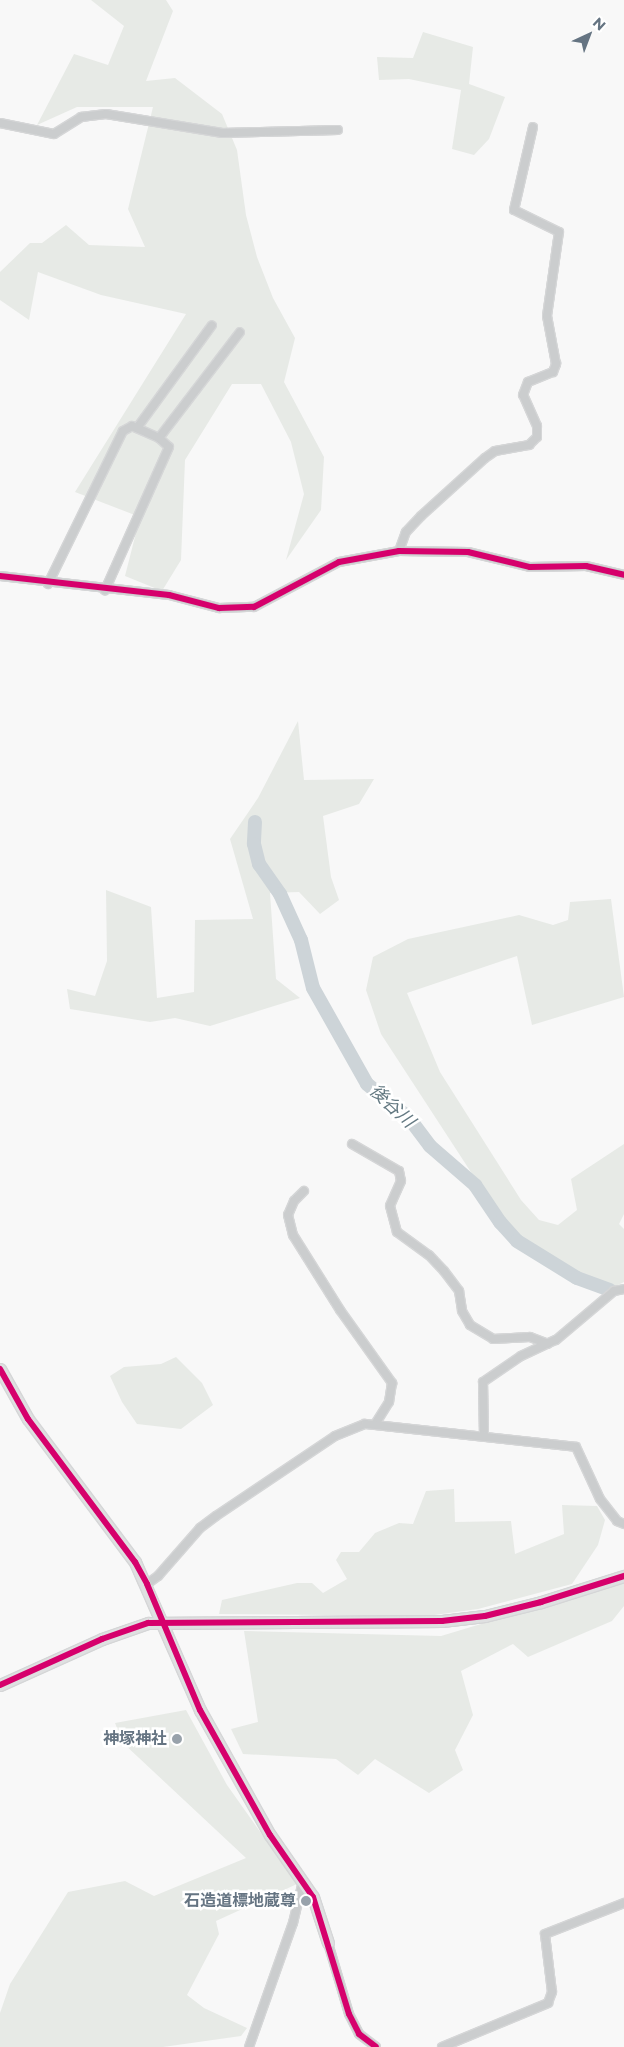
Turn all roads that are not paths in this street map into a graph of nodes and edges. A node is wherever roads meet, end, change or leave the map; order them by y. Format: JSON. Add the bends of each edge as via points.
{"nodes":[{"id":1,"x":0,"y":122,"type":"edge"},
{"id":2,"x":533,"y":127,"type":"dead end"},
{"id":3,"x":338,"y":130,"type":"dead end"},
{"id":4,"x":212,"y":325,"type":"dead end"},
{"id":5,"x":240,"y":332,"type":"dead end"},
{"id":6,"x":138,"y":428,"type":"junction"},
{"id":7,"x":159,"y":438,"type":"junction"},
{"id":8,"x":399,"y":551,"type":"junction"},
{"id":9,"x":624,"y":575,"type":"edge"},
{"id":10,"x":0,"y":576,"type":"edge"},
{"id":11,"x":48,"y":584,"type":"junction"},
{"id":12,"x":105,"y":590,"type":"junction"},
{"id":13,"x":352,"y":1144,"type":"dead end"},
{"id":14,"x":304,"y":1191,"type":"dead end"},
{"id":15,"x":624,"y":1288,"type":"edge"},
{"id":16,"x":548,"y":1344,"type":"junction"},
{"id":17,"x":0,"y":1369,"type":"edge"},
{"id":18,"x":376,"y":1423,"type":"junction"},
{"id":19,"x":484,"y":1437,"type":"junction"},
{"id":20,"x":624,"y":1524,"type":"edge"},
{"id":21,"x":624,"y":1576,"type":"edge"},
{"id":22,"x":147,"y":1584,"type":"junction"},
{"id":23,"x":163,"y":1621,"type":"junction"},
{"id":24,"x":0,"y":1685,"type":"edge"},
{"id":25,"x":303,"y":1881,"type":"junction"},
{"id":26,"x":624,"y":1903,"type":"edge"},
{"id":27,"x":328,"y":1943,"type":"joint"},
{"id":28,"x":249,"y":2047,"type":"edge"},
{"id":29,"x":376,"y":2047,"type":"edge"},
{"id":30,"x":442,"y":2047,"type":"edge"}],
"edges":[{"from":1,"to":3,"type":"street","via":[[54,134],[80,117],[106,114],[222,133]]},
{"from":2,"to":8,"type":"street","via":[[514,210],[559,232],[548,316],[556,364],[553,372],[528,382],[523,395],[537,426],[537,437],[528,444],[494,451],[485,458],[406,532]]},
{"from":4,"to":6,"type":"street"},
{"from":5,"to":7,"type":"street"},
{"from":6,"to":7,"type":"street"},
{"from":6,"to":11,"type":"street","via":[[127,427],[123,431]]},
{"from":7,"to":12,"type":"street","via":[[169,447]]},
{"from":8,"to":9,"type":"street","via":[[468,552],[530,568],[586,566]]},
{"from":8,"to":12,"type":"street","via":[[339,562],[254,607],[219,608],[169,595]]},
{"from":10,"to":11,"type":"street"},
{"from":11,"to":12,"type":"street"},
{"from":13,"to":16,"type":"street","via":[[399,1171],[402,1181],[390,1206],[398,1232],[444,1271],[459,1291],[462,1311],[470,1325],[493,1339],[530,1337]]},
{"from":14,"to":18,"type":"street","via":[[294,1201],[288,1215],[293,1235],[392,1384],[389,1402]]},
{"from":15,"to":16,"type":"street","via":[[614,1291]]},
{"from":16,"to":19,"type":"street","via":[[520,1356],[483,1382]]},
{"from":17,"to":22,"type":"street","via":[[28,1419],[135,1562]]},
{"from":18,"to":19,"type":"street"},
{"from":18,"to":22,"type":"street","via":[[356,1426],[334,1436],[216,1516],[200,1528]]},
{"from":19,"to":20,"type":"street","via":[[576,1447],[600,1499],[617,1521]]},
{"from":21,"to":23,"type":"street","via":[[485,1616],[442,1621]]},
{"from":22,"to":23,"type":"street"},
{"from":23,"to":24,"type":"street","via":[[116,1633]]},
{"from":23,"to":25,"type":"street","via":[[200,1710],[230,1766],[270,1835]]},
{"from":25,"to":27,"type":"street","via":[[319,1912]]},
{"from":25,"to":28,"type":"street","via":[[293,1923]]},
{"from":26,"to":30,"type":"street","via":[[545,1934],[552,1992],[548,2003]]},
{"from":27,"to":29,"type":"street","via":[[349,2014],[359,2034]]}]}
